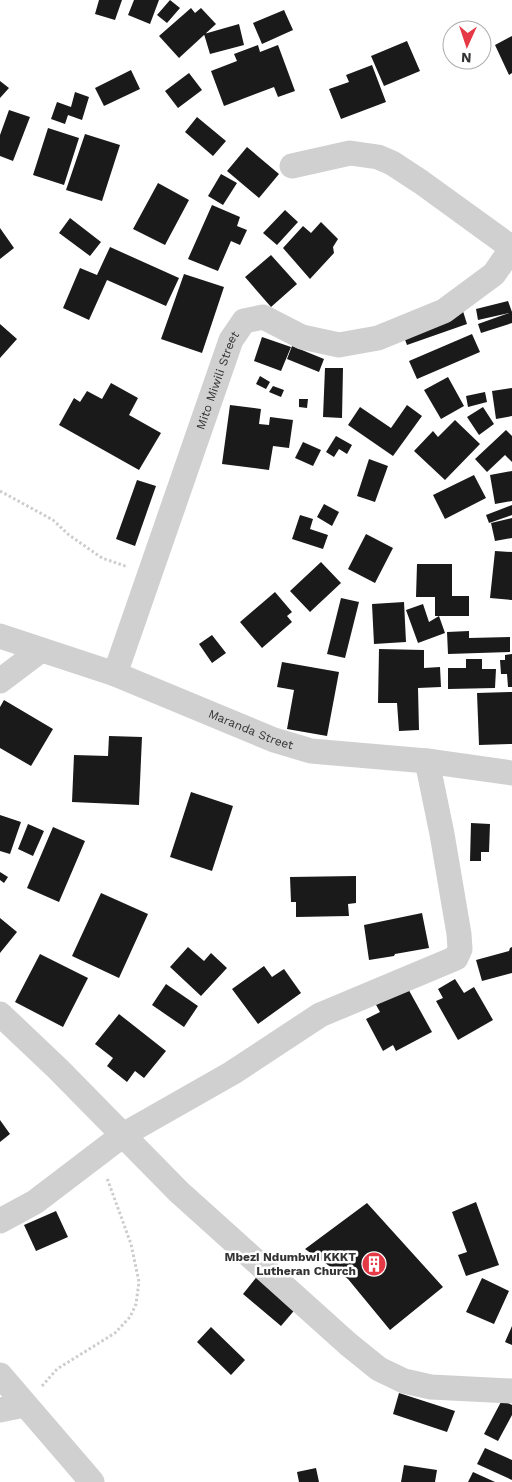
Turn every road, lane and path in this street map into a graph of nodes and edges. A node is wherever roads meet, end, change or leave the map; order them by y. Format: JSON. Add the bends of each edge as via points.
{"nodes":[{"id":1,"x":292,"y":166,"type":"dead end"},
{"id":2,"x":512,"y":248,"type":"edge"},
{"id":3,"x":0,"y":491,"type":"edge"},
{"id":4,"x":150,"y":574,"type":"junction"},
{"id":5,"x":0,"y":636,"type":"edge"},
{"id":6,"x":42,"y":650,"type":"junction"},
{"id":7,"x":115,"y":674,"type":"junction"},
{"id":8,"x":0,"y":681,"type":"edge"},
{"id":9,"x":428,"y":761,"type":"junction"},
{"id":10,"x":512,"y":772,"type":"edge"},
{"id":11,"x":0,"y":1014,"type":"edge"},
{"id":12,"x":122,"y":1135,"type":"junction"},
{"id":13,"x":98,"y":1153,"type":"junction"},
{"id":14,"x":0,"y":1221,"type":"edge"},
{"id":15,"x":0,"y":1375,"type":"edge"},
{"id":16,"x":512,"y":1391,"type":"edge"},
{"id":17,"x":24,"y":1405,"type":"junction"},
{"id":18,"x":0,"y":1410,"type":"edge"},
{"id":19,"x":92,"y":1482,"type":"edge"}],
"edges":[{"from":1,"to":2,"type":"street","via":[[350,153],[378,157],[421,182]]},
{"from":2,"to":4,"type":"street","name":"Mito Miwili Street","via":[[494,274],[444,310],[378,338],[339,345],[302,337],[263,318],[244,321],[231,340]]},
{"from":3,"to":4,"type":"path","via":[[53,520],[102,558]]},
{"from":4,"to":7,"type":"street","name":"Mito Miwili Street"},
{"from":5,"to":6,"type":"street","name":"Maranda Street"},
{"from":6,"to":7,"type":"street","name":"Maranda Street"},
{"from":6,"to":8,"type":"street"},
{"from":7,"to":9,"type":"street","name":"Maranda Street","via":[[274,740],[311,751]]},
{"from":9,"to":10,"type":"street","name":"Maranda Street"},
{"from":9,"to":12,"type":"street","via":[[459,934],[460,949],[456,958],[320,1015],[232,1073]]},
{"from":11,"to":12,"type":"street"},
{"from":12,"to":13,"type":"street"},
{"from":12,"to":16,"type":"street","via":[[236,1244],[379,1369],[404,1381],[432,1387]]},
{"from":13,"to":14,"type":"street","via":[[35,1202]]},
{"from":13,"to":17,"type":"path","via":[[131,1244],[139,1282],[136,1304],[130,1317],[114,1333],[57,1370]]},
{"from":15,"to":17,"type":"street"},
{"from":17,"to":18,"type":"street"},
{"from":17,"to":19,"type":"street"}]}
